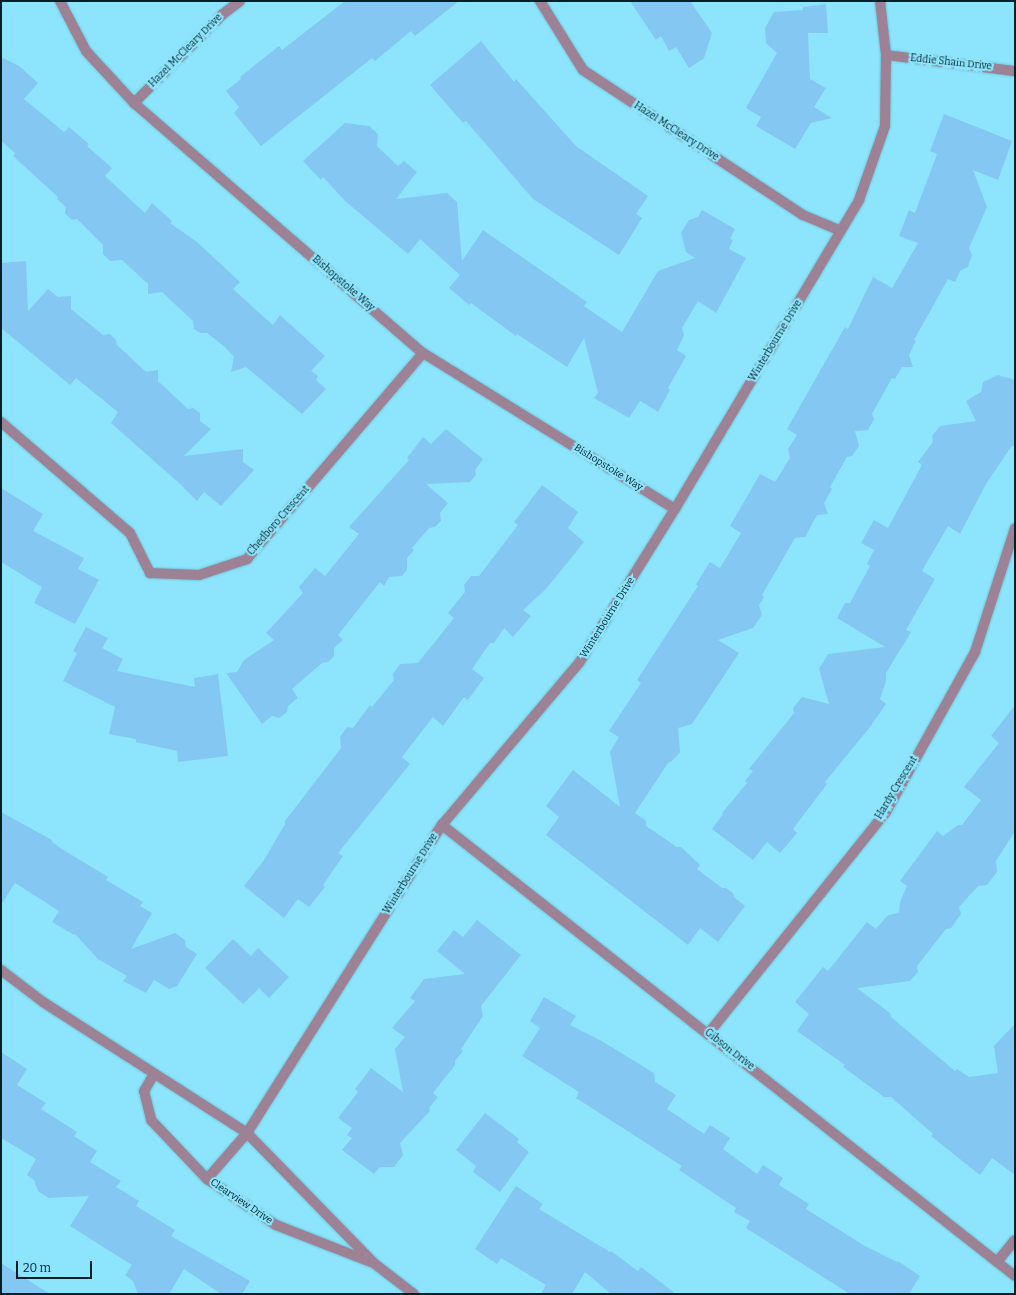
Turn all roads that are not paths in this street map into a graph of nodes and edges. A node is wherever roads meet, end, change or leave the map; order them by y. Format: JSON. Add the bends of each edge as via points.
{"nodes":[{"id":1,"x":60,"y":1,"type":"edge"},
{"id":2,"x":240,"y":1,"type":"edge"},
{"id":3,"x":540,"y":1,"type":"edge"},
{"id":4,"x":880,"y":1,"type":"edge"},
{"id":5,"x":886,"y":55,"type":"junction"},
{"id":6,"x":1015,"y":71,"type":"edge"},
{"id":7,"x":134,"y":103,"type":"junction"},
{"id":8,"x":841,"y":231,"type":"junction"},
{"id":9,"x":423,"y":353,"type":"junction"},
{"id":10,"x":1,"y":422,"type":"edge"},
{"id":11,"x":675,"y":509,"type":"junction"},
{"id":12,"x":1015,"y":528,"type":"edge"},
{"id":13,"x":442,"y":825,"type":"junction"},
{"id":14,"x":1,"y":970,"type":"edge"},
{"id":15,"x":708,"y":1034,"type":"junction"},
{"id":16,"x":154,"y":1074,"type":"junction"},
{"id":17,"x":247,"y":1133,"type":"junction"},
{"id":18,"x":207,"y":1179,"type":"junction"},
{"id":19,"x":1015,"y":1240,"type":"edge"},
{"id":20,"x":997,"y":1262,"type":"junction"},
{"id":21,"x":376,"y":1264,"type":"junction"},
{"id":22,"x":1015,"y":1276,"type":"edge"},
{"id":23,"x":414,"y":1294,"type":"edge"}],
"edges":[{"from":1,"to":7,"type":"street","name":"Bishopstoke Way","via":[[86,51]]},
{"from":2,"to":7,"type":"street","name":"Hazel McCleary Drive","via":[[223,14]]},
{"from":3,"to":8,"type":"street","name":"Hazel McCleary Drive","via":[[583,70],[803,215]]},
{"from":4,"to":5,"type":"street","name":"Winterbourne Drive"},
{"from":5,"to":6,"type":"street","name":"Eddie Shain Drive"},
{"from":5,"to":8,"type":"street","name":"Winterbourne Drive","via":[[885,126],[859,200]]},
{"from":7,"to":9,"type":"street","name":"Bishopstoke Way"},
{"from":8,"to":11,"type":"street","name":"Winterbourne Drive"},
{"from":9,"to":10,"type":"street","name":"Chedboro Crescent","via":[[247,559],[200,575],[150,573],[130,533]]},
{"from":9,"to":11,"type":"street","name":"Bishopstoke Way"},
{"from":11,"to":13,"type":"street","name":"Winterbourne Drive","via":[[579,663]]},
{"from":12,"to":15,"type":"street","name":"Hardy Crescent","via":[[975,652],[886,812]]},
{"from":13,"to":15,"type":"street","name":"Gibson Drive"},
{"from":13,"to":17,"type":"street","name":"Winterbourne Drive"},
{"from":14,"to":16,"type":"street","name":"Clearview Drive","via":[[43,1002]]},
{"from":15,"to":20,"type":"street","name":"Gibson Drive"},
{"from":16,"to":17,"type":"street","name":"Clearview Drive"},
{"from":16,"to":18,"type":"street","name":"Clearview Drive","via":[[144,1090],[151,1120]]},
{"from":17,"to":18,"type":"street","name":"Winterbourne Drive"},
{"from":17,"to":21,"type":"street","name":"Clearview Drive"},
{"from":18,"to":21,"type":"street","name":"Clearview Drive","via":[[276,1225]]},
{"from":19,"to":20,"type":"street"},
{"from":20,"to":22,"type":"street","name":"Gibson Drive"},
{"from":21,"to":23,"type":"street","name":"Clearview Drive"}]}
